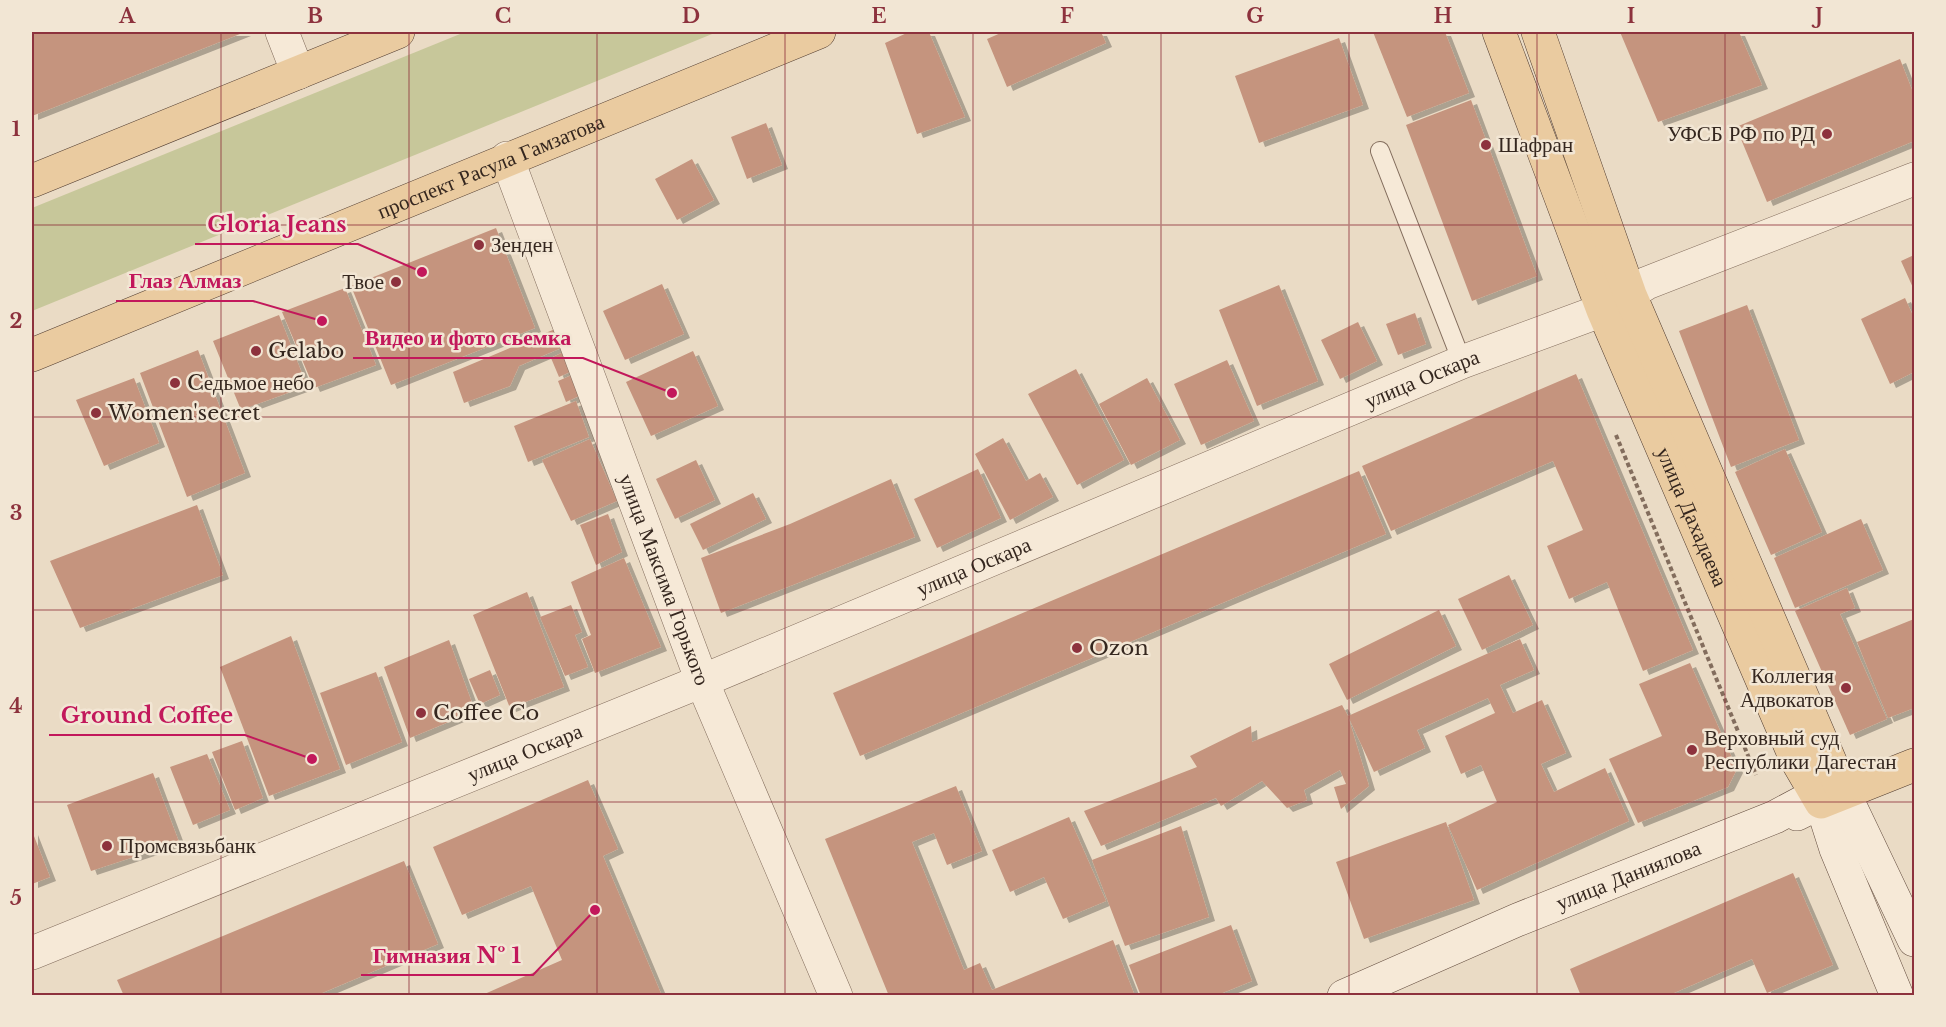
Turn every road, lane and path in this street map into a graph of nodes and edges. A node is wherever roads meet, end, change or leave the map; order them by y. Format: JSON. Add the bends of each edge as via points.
{"nodes":[{"id":1,"x":282,"y":32,"type":"edge"},
{"id":2,"x":398,"y":32,"type":"edge"},
{"id":3,"x":819,"y":32,"type":"edge"},
{"id":4,"x":1499,"y":32,"type":"edge"},
{"id":5,"x":1538,"y":32,"type":"edge"},
{"id":6,"x":298,"y":73,"type":"junction"},
{"id":7,"x":1380,"y":151,"type":"dead end"},
{"id":8,"x":507,"y":158,"type":"junction"},
{"id":9,"x":1914,"y":179,"type":"edge"},
{"id":10,"x":32,"y":181,"type":"edge"},
{"id":11,"x":1616,"y":303,"type":"junction"},
{"id":12,"x":32,"y":355,"type":"edge"},
{"id":13,"x":1462,"y":362,"type":"junction"},
{"id":14,"x":1630,"y":470,"type":"dead end"},
{"id":15,"x":702,"y":681,"type":"junction"},
{"id":16,"x":1914,"y":756,"type":"edge"},
{"id":17,"x":1914,"y":765,"type":"edge"},
{"id":18,"x":1756,"y":776,"type":"dead end"},
{"id":19,"x":1831,"y":794,"type":"junction"},
{"id":20,"x":1914,"y":940,"type":"edge"},
{"id":21,"x":32,"y":953,"type":"edge"},
{"id":22,"x":836,"y":996,"type":"edge"},
{"id":23,"x":1344,"y":996,"type":"edge"},
{"id":24,"x":1368,"y":996,"type":"edge"},
{"id":25,"x":1897,"y":996,"type":"edge"}],
"edges":[{"from":1,"to":6,"type":"street"},
{"from":2,"to":6,"type":"main road"},
{"from":3,"to":8,"type":"main road","name":"проспект Расула Гамзатова"},
{"from":4,"to":11,"type":"main road","name":"улица Дахадаева"},
{"from":5,"to":11,"type":"main road","name":"улица Дахадаева"},
{"from":6,"to":10,"type":"main road"},
{"from":7,"to":13,"type":"lane"},
{"from":8,"to":12,"type":"main road","name":"проспект Расула Гамзатова"},
{"from":8,"to":15,"type":"street","name":"улица Максима Горького"},
{"from":9,"to":11,"type":"street","name":"улица Оскара","via":[[1647,283]]},
{"from":11,"to":13,"type":"street","name":"улица Оскара"},
{"from":11,"to":19,"type":"main road","name":"улица Дахадаева"},
{"from":13,"to":15,"type":"street","name":"улица Оскара"},
{"from":14,"to":18,"type":"path"},
{"from":15,"to":21,"type":"street","name":"улица Оскара"},
{"from":15,"to":22,"type":"street","name":"улица Максима Горького"},
{"from":16,"to":19,"type":"main road","name":"улица Даниялова"},
{"from":17,"to":19,"type":"main road","name":"улица Даниялова"},
{"from":19,"to":20,"type":"street","name":"улица Дахадаева"},
{"from":19,"to":23,"type":"street","name":"улица Даниялова","via":[[1517,920]]},
{"from":19,"to":24,"type":"street","name":"улица Даниялова","via":[[1778,823],[1521,927]]},
{"from":19,"to":25,"type":"street","name":"улица Дахадаева","via":[[1836,849]]}]}
